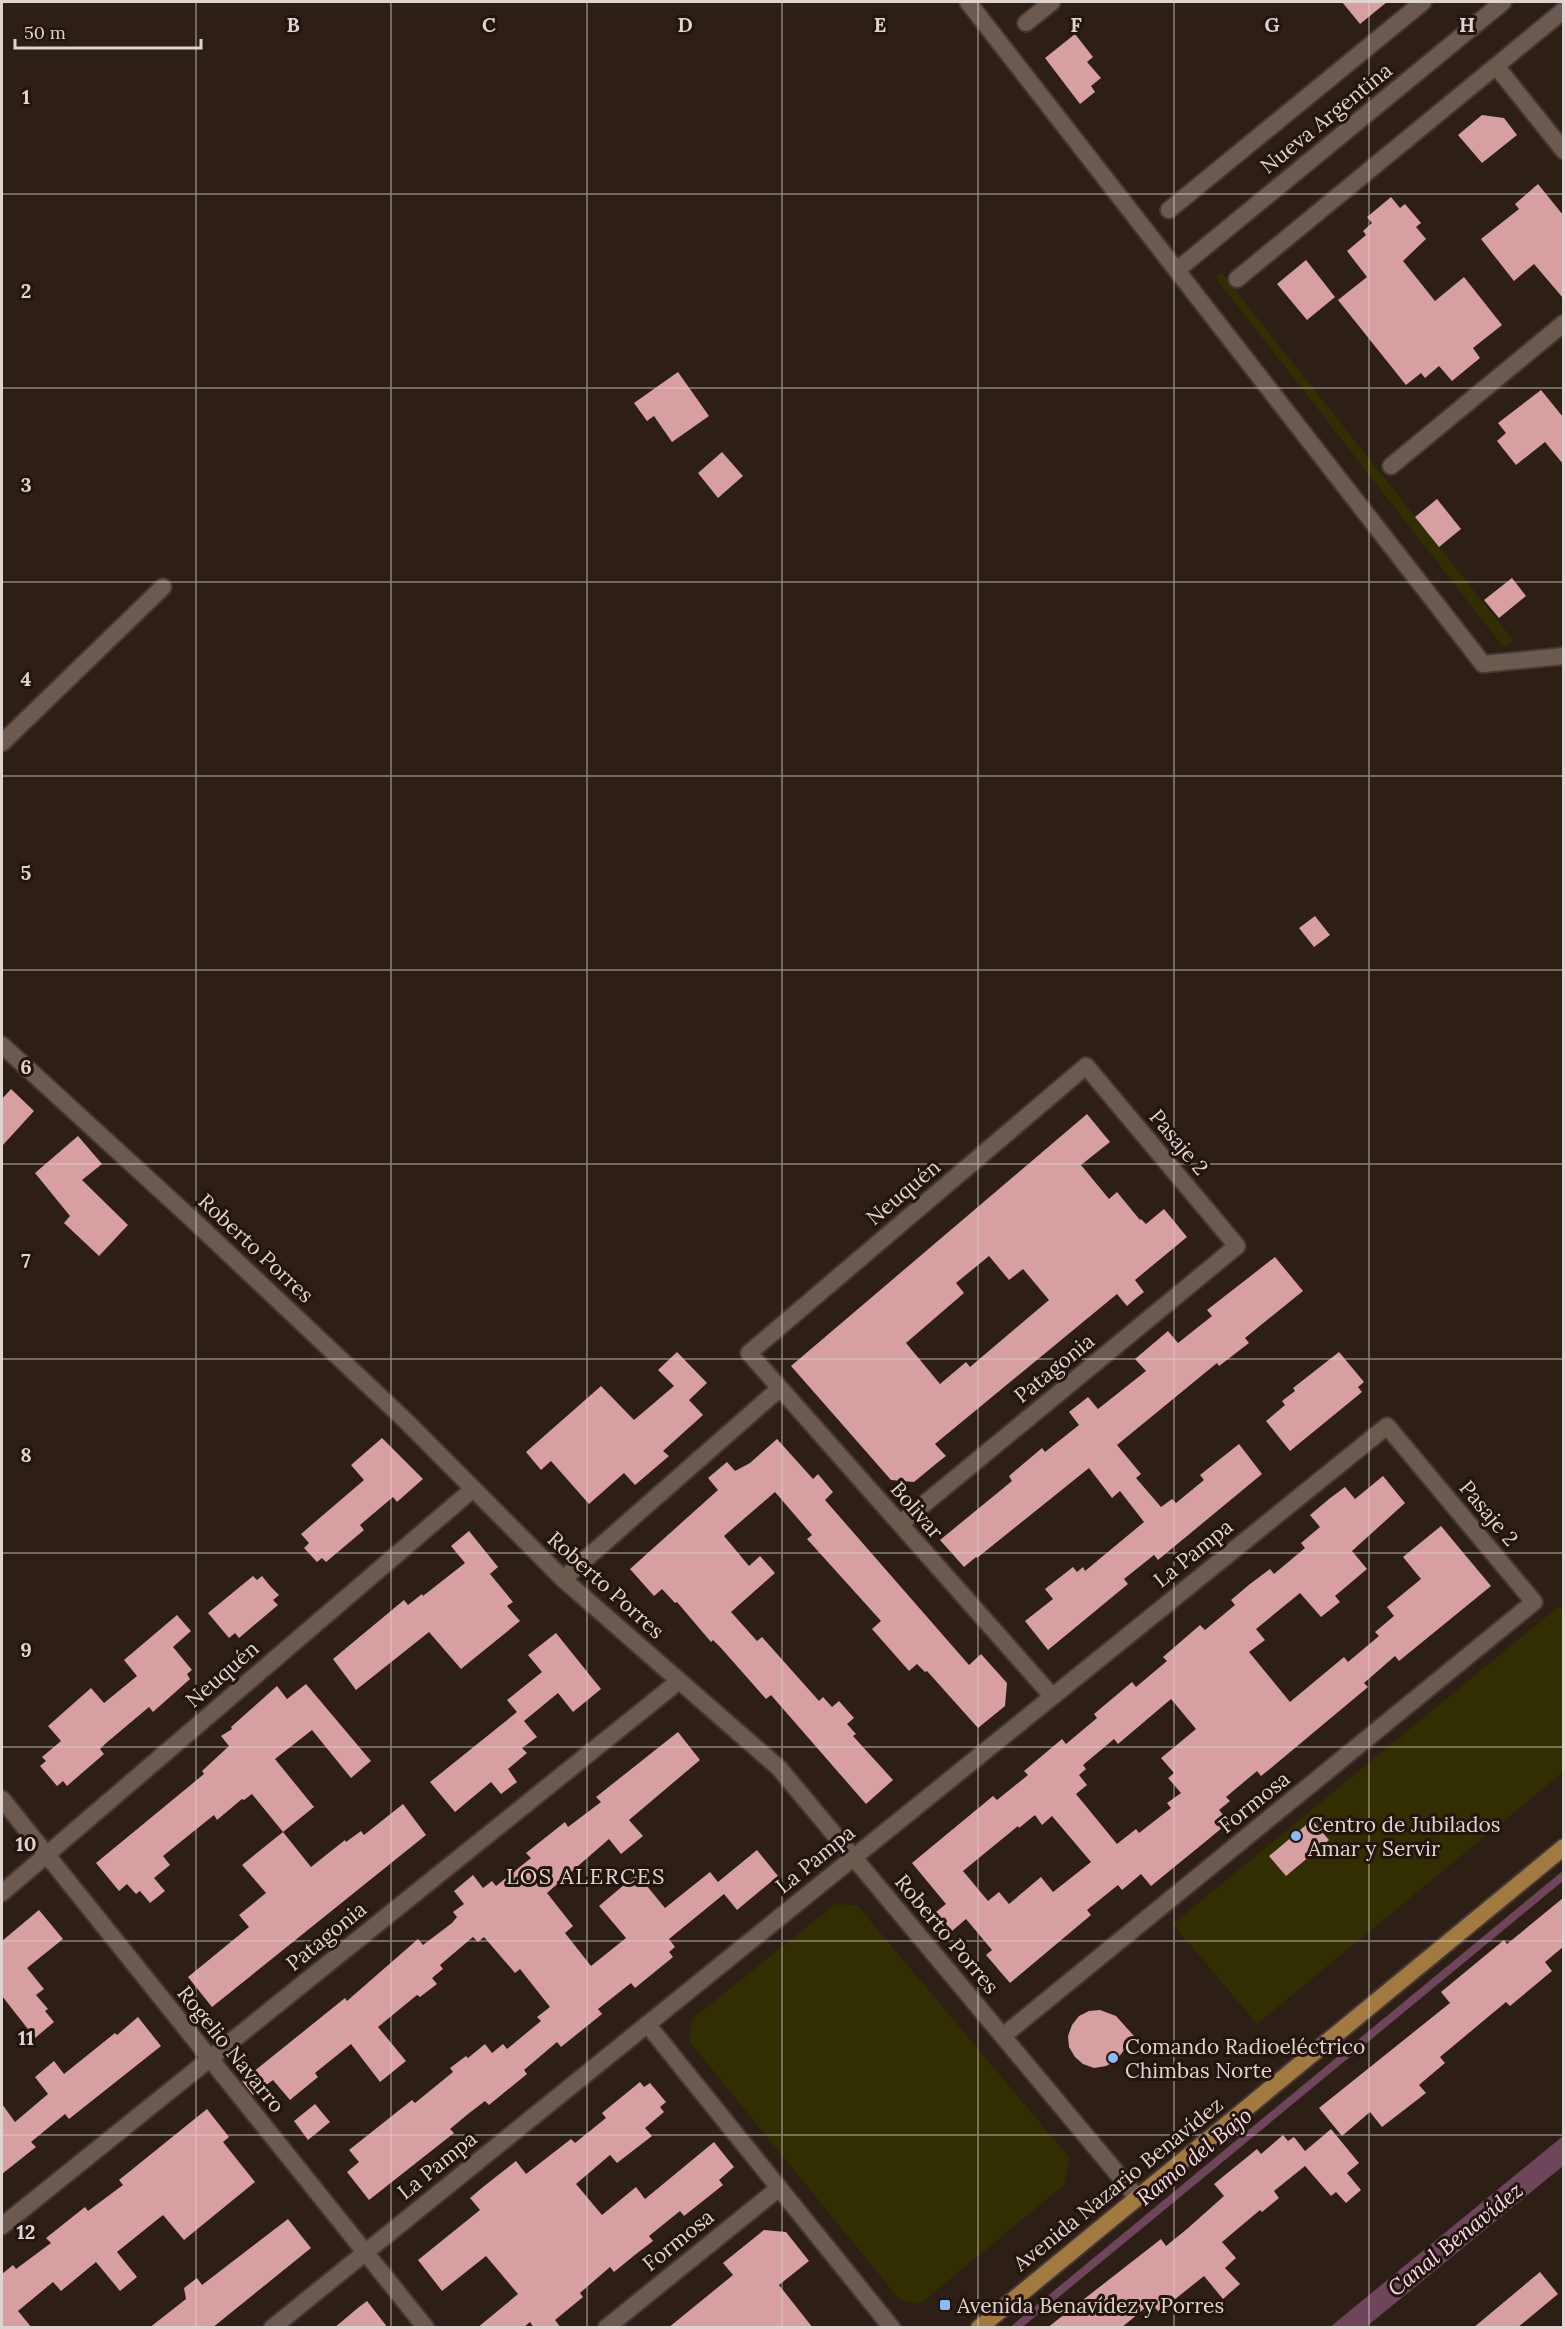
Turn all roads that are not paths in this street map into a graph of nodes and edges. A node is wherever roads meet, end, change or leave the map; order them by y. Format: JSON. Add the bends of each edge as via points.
{"nodes":[{"id":1,"x":968,"y":2,"type":"edge"},
{"id":2,"x":1052,"y":2,"type":"edge"},
{"id":3,"x":1423,"y":2,"type":"edge"},
{"id":4,"x":1503,"y":2,"type":"edge"},
{"id":5,"x":1563,"y":10,"type":"edge"},
{"id":6,"x":1026,"y":23,"type":"dead end"},
{"id":7,"x":1496,"y":66,"type":"junction"},
{"id":8,"x":1563,"y":151,"type":"edge"},
{"id":9,"x":1169,"y":210,"type":"dead end"},
{"id":10,"x":1177,"y":270,"type":"junction"},
{"id":11,"x":1237,"y":279,"type":"dead end"},
{"id":12,"x":1563,"y":323,"type":"edge"},
{"id":13,"x":1391,"y":466,"type":"dead end"},
{"id":14,"x":163,"y":588,"type":"dead end"},
{"id":15,"x":1563,"y":656,"type":"edge"},
{"id":16,"x":2,"y":743,"type":"edge"},
{"id":17,"x":2,"y":1045,"type":"edge"},
{"id":18,"x":1086,"y":1066,"type":"joint"},
{"id":19,"x":1237,"y":1246,"type":"joint"},
{"id":20,"x":749,"y":1353,"type":"joint"},
{"id":21,"x":780,"y":1388,"type":"junction"},
{"id":22,"x":1387,"y":1426,"type":"joint"},
{"id":23,"x":473,"y":1489,"type":"junction"},
{"id":24,"x":900,"y":1524,"type":"junction"},
{"id":25,"x":563,"y":1579,"type":"junction"},
{"id":26,"x":1534,"y":1602,"type":"joint"},
{"id":27,"x":679,"y":1681,"type":"junction"},
{"id":28,"x":1052,"y":1696,"type":"junction"},
{"id":29,"x":2,"y":1799,"type":"edge"},
{"id":30,"x":1563,"y":1847,"type":"edge"},
{"id":31,"x":46,"y":1855,"type":"junction"},
{"id":32,"x":853,"y":1857,"type":"junction"},
{"id":33,"x":2,"y":1893,"type":"edge"},
{"id":34,"x":647,"y":2024,"type":"junction"},
{"id":35,"x":1003,"y":2036,"type":"junction"},
{"id":36,"x":210,"y":2058,"type":"junction"},
{"id":37,"x":779,"y":2188,"type":"junction"},
{"id":38,"x":1137,"y":2198,"type":"junction"},
{"id":39,"x":2,"y":2226,"type":"edge"},
{"id":40,"x":365,"y":2252,"type":"junction"},
{"id":41,"x":272,"y":2328,"type":"edge"},
{"id":42,"x":426,"y":2328,"type":"edge"},
{"id":43,"x":606,"y":2328,"type":"edge"},
{"id":44,"x":891,"y":2328,"type":"edge"},
{"id":45,"x":979,"y":2328,"type":"edge"}],
"edges":[{"from":1,"to":10,"type":"street"},
{"from":2,"to":6,"type":"street"},
{"from":3,"to":9,"type":"street"},
{"from":4,"to":10,"type":"street","name":"Nueva Argentina"},
{"from":5,"to":7,"type":"street"},
{"from":7,"to":8,"type":"street"},
{"from":7,"to":11,"type":"street"},
{"from":10,"to":15,"type":"street","via":[[1483,664]]},
{"from":12,"to":13,"type":"street"},
{"from":14,"to":16,"type":"street"},
{"from":17,"to":23,"type":"street","name":"Roberto Porres","via":[[202,1228]]},
{"from":18,"to":19,"type":"street","name":"Pasaje 2"},
{"from":18,"to":20,"type":"street","name":"Neuquén"},
{"from":19,"to":24,"type":"street","name":"Patagonia"},
{"from":20,"to":21,"type":"street","name":"Bolivar"},
{"from":21,"to":24,"type":"street","name":"Bolivar"},
{"from":21,"to":25,"type":"street"},
{"from":22,"to":26,"type":"street","name":"Pasaje 2"},
{"from":22,"to":28,"type":"street","name":"La Pampa"},
{"from":23,"to":25,"type":"street","name":"Roberto Porres"},
{"from":23,"to":31,"type":"street","name":"Neuquén"},
{"from":24,"to":28,"type":"street","name":"Bolivar"},
{"from":25,"to":27,"type":"street","name":"Roberto Porres"},
{"from":26,"to":35,"type":"street","name":"Formosa"},
{"from":27,"to":32,"type":"street","name":"Roberto Porres","via":[[779,1768]]},
{"from":27,"to":36,"type":"street","name":"Patagonia"},
{"from":28,"to":32,"type":"street","name":"La Pampa"},
{"from":29,"to":31,"type":"street","name":"Rogelio Navarro"},
{"from":30,"to":38,"type":"main road","name":"Avenida Nazario Benavídez"},
{"from":31,"to":33,"type":"street","name":"Neuquén"},
{"from":31,"to":36,"type":"street","name":"Rogelio Navarro"},
{"from":32,"to":34,"type":"street","name":"La Pampa"},
{"from":32,"to":35,"type":"street","name":"Roberto Porres"},
{"from":34,"to":37,"type":"street"},
{"from":34,"to":40,"type":"street","name":"La Pampa"},
{"from":35,"to":38,"type":"street","name":"Roberto Porres"},
{"from":36,"to":39,"type":"street","name":"Patagonia"},
{"from":36,"to":40,"type":"street","name":"Rogelio Navarro"},
{"from":37,"to":43,"type":"street","name":"Formosa"},
{"from":37,"to":44,"type":"street"},
{"from":38,"to":45,"type":"main road","name":"Avenida Nazario Benavídez"},
{"from":40,"to":41,"type":"street","name":"La Pampa"},
{"from":40,"to":42,"type":"street","name":"Rogelio Navarro"}]}
